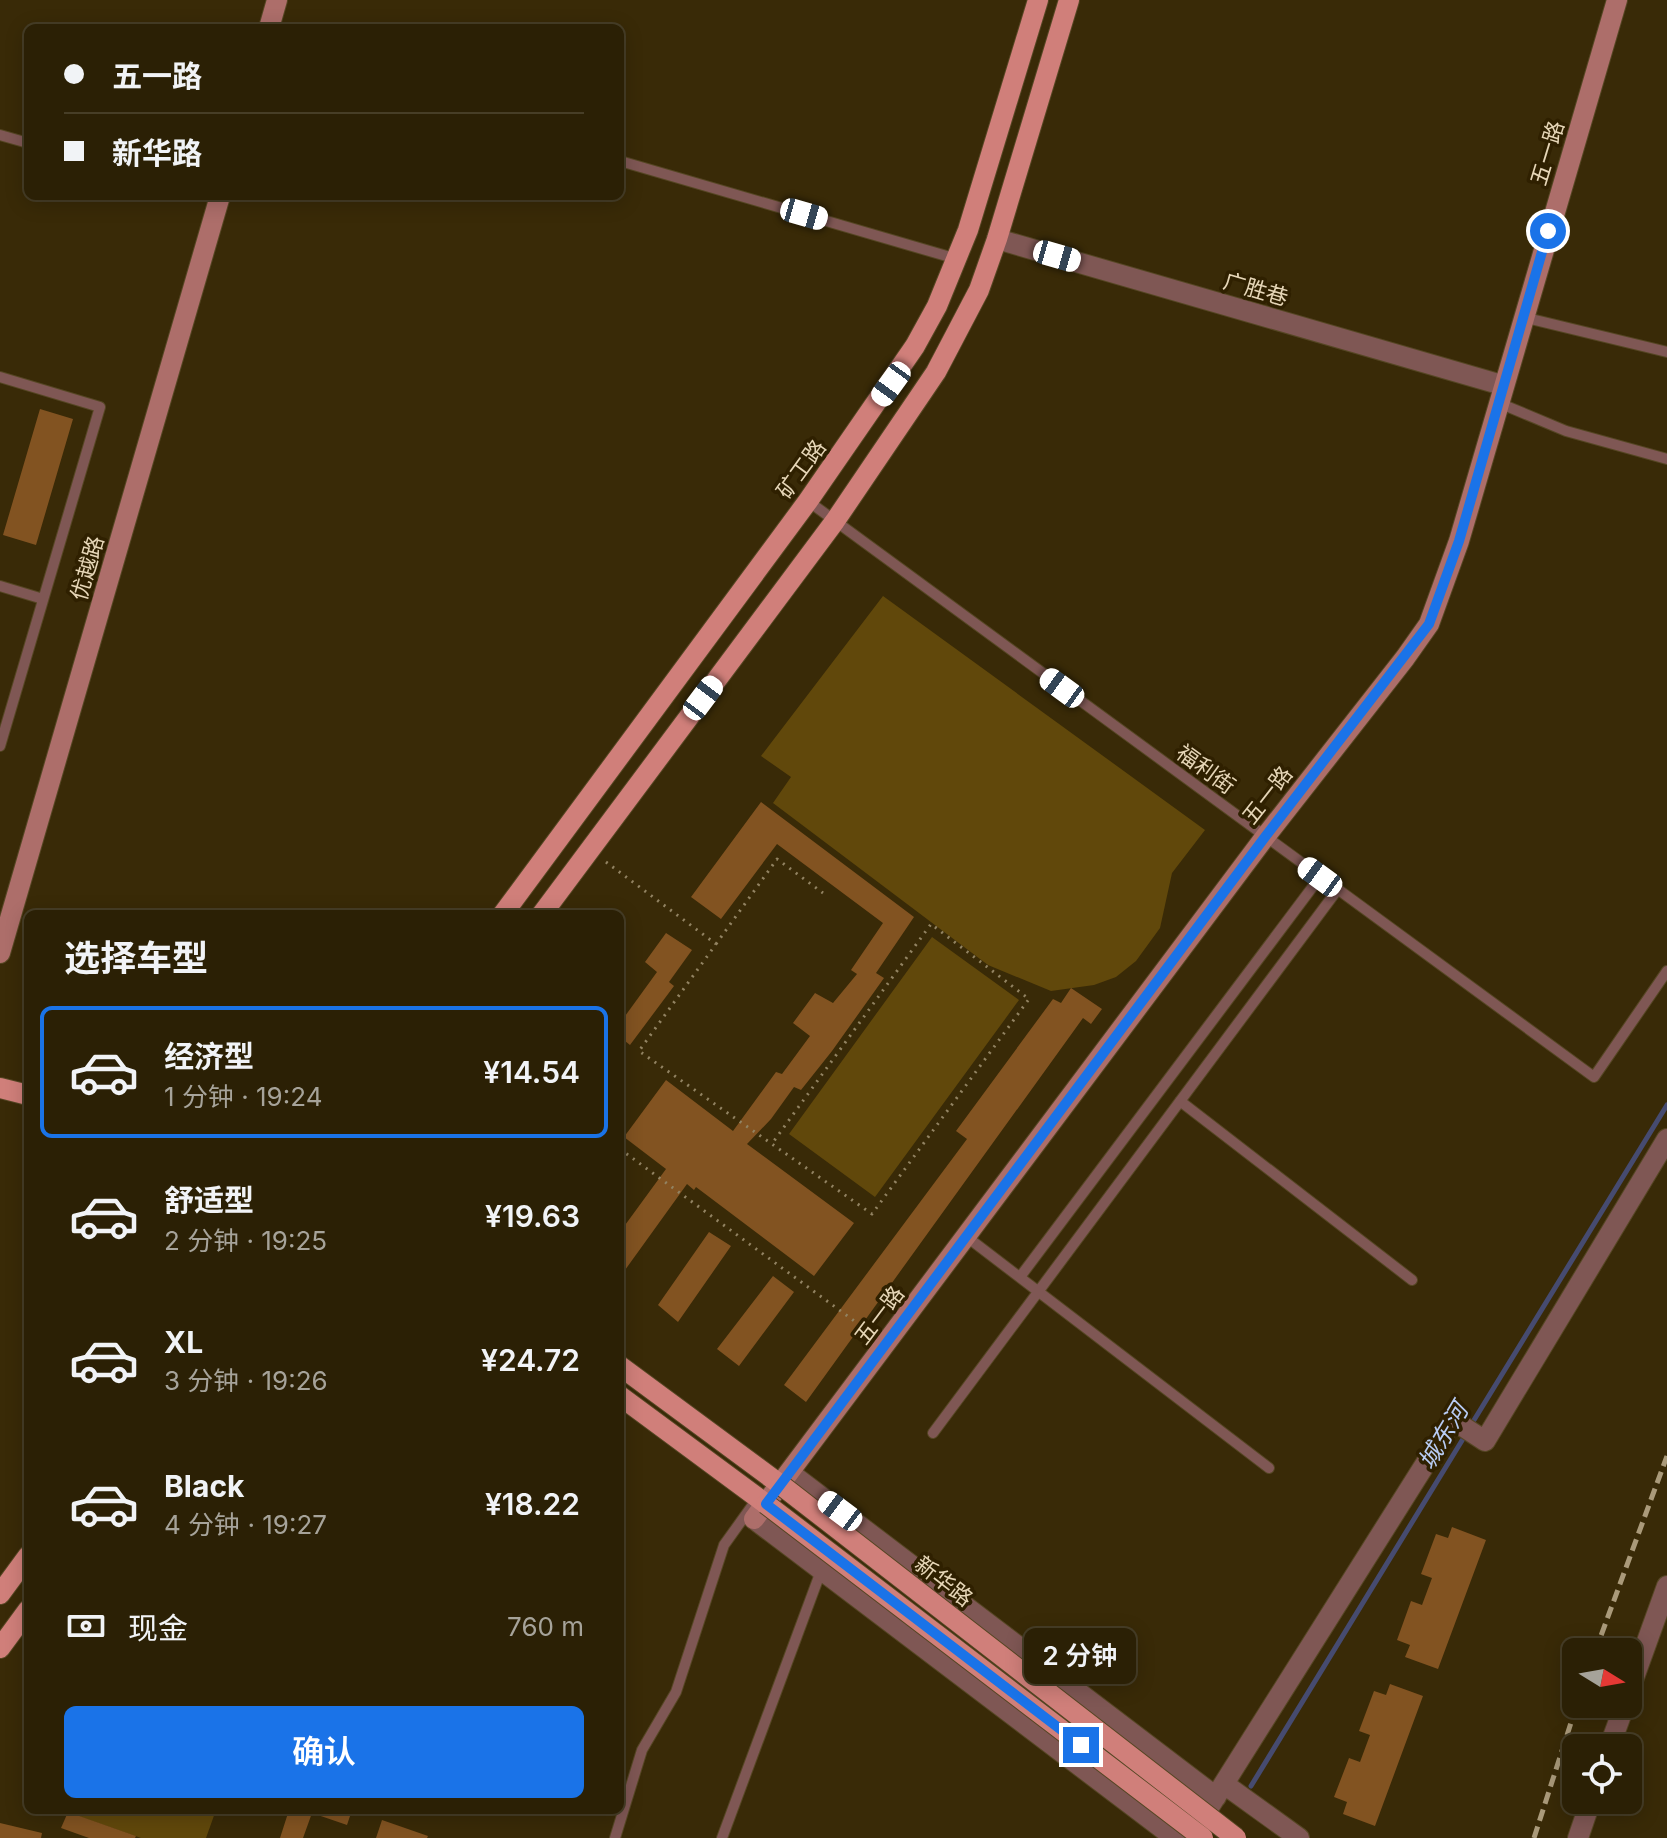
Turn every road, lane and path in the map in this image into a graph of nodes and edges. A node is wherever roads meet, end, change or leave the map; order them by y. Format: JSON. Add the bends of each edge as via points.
{"nodes":[{"id":1,"x":277,"y":0,"type":"edge"},
{"id":2,"x":1038,"y":0,"type":"edge"},
{"id":3,"x":1069,"y":0,"type":"edge"},
{"id":4,"x":1617,"y":0,"type":"edge"},
{"id":5,"x":270,"y":24,"type":"edge"},
{"id":6,"x":0,"y":135,"type":"edge"},
{"id":7,"x":24,"y":142,"type":"edge"},
{"id":8,"x":624,"y":162,"type":"edge"},
{"id":9,"x":219,"y":200,"type":"edge"},
{"id":10,"x":997,"y":239,"type":"junction"},
{"id":11,"x":957,"y":259,"type":"junction"},
{"id":12,"x":1523,"y":317,"type":"junction"},
{"id":13,"x":1667,"y":352,"type":"edge"},
{"id":14,"x":0,"y":377,"type":"edge"},
{"id":15,"x":1500,"y":394,"type":"junction"},
{"id":16,"x":1667,"y":459,"type":"edge"},
{"id":17,"x":808,"y":501,"type":"junction"},
{"id":18,"x":835,"y":521,"type":"junction"},
{"id":19,"x":0,"y":586,"type":"edge"},
{"id":20,"x":43,"y":599,"type":"junction"},
{"id":21,"x":0,"y":746,"type":"edge"},
{"id":22,"x":1265,"y":837,"type":"junction"},
{"id":23,"x":590,"y":850,"type":"junction"},
{"id":24,"x":1320,"y":877,"type":"junction"},
{"id":25,"x":1338,"y":889,"type":"junction"},
{"id":26,"x":823,"y":893,"type":"dead end"},
{"id":27,"x":506,"y":910,"type":"edge"},
{"id":28,"x":545,"y":910,"type":"edge"},
{"id":29,"x":716,"y":944,"type":"junction"},
{"id":30,"x":0,"y":953,"type":"edge"},
{"id":31,"x":1667,"y":971,"type":"edge"},
{"id":32,"x":0,"y":1074,"type":"edge"},
{"id":33,"x":24,"y":1080,"type":"edge"},
{"id":34,"x":0,"y":1088,"type":"edge"},
{"id":35,"x":24,"y":1094,"type":"edge"},
{"id":36,"x":1180,"y":1101,"type":"junction"},
{"id":37,"x":1667,"y":1139,"type":"edge"},
{"id":38,"x":771,"y":1145,"type":"junction"},
{"id":39,"x":624,"y":1152,"type":"edge"},
{"id":40,"x":967,"y":1237,"type":"junction"},
{"id":41,"x":1020,"y":1277,"type":"junction"},
{"id":42,"x":1412,"y":1280,"type":"dead end"},
{"id":43,"x":1037,"y":1290,"type":"junction"},
{"id":44,"x":869,"y":1331,"type":"dead end"},
{"id":45,"x":624,"y":1369,"type":"edge"},
{"id":46,"x":624,"y":1399,"type":"edge"},
{"id":47,"x":933,"y":1433,"type":"dead end"},
{"id":48,"x":1269,"y":1468,"type":"dead end"},
{"id":49,"x":785,"y":1479,"type":"junction"},
{"id":50,"x":759,"y":1507,"type":"junction"},
{"id":51,"x":24,"y":1561,"type":"edge"},
{"id":52,"x":821,"y":1571,"type":"junction"},
{"id":53,"x":1667,"y":1586,"type":"edge"},
{"id":54,"x":0,"y":1594,"type":"edge"},
{"id":55,"x":24,"y":1615,"type":"edge"},
{"id":56,"x":0,"y":1648,"type":"edge"},
{"id":57,"x":1642,"y":1655,"type":"edge"},
{"id":58,"x":1220,"y":1791,"type":"junction"},
{"id":59,"x":624,"y":1809,"type":"edge"},
{"id":60,"x":622,"y":1814,"type":"edge"},
{"id":61,"x":1586,"y":1814,"type":"edge"},
{"id":62,"x":615,"y":1838,"type":"edge"},
{"id":63,"x":722,"y":1838,"type":"edge"},
{"id":64,"x":1175,"y":1838,"type":"edge"},
{"id":65,"x":1189,"y":1838,"type":"edge"},
{"id":66,"x":1203,"y":1838,"type":"edge"},
{"id":67,"x":1236,"y":1838,"type":"edge"},
{"id":68,"x":1299,"y":1838,"type":"edge"},
{"id":69,"x":1578,"y":1838,"type":"edge"}],
"edges":[{"from":1,"to":5,"type":"street"},
{"from":2,"to":11,"type":"main road","name":"矿工路"},
{"from":3,"to":10,"type":"main road"},
{"from":4,"to":12,"type":"street","name":"五一路"},
{"from":6,"to":7,"type":"lane"},
{"from":8,"to":11,"type":"lane"},
{"from":9,"to":30,"type":"street","name":"优越路"},
{"from":10,"to":15,"type":"street","name":"广胜巷"},
{"from":10,"to":18,"type":"main road","via":[[979,290],[936,372]]},
{"from":11,"to":17,"type":"main road","name":"矿工路","via":[[915,346]]},
{"from":12,"to":13,"type":"lane"},
{"from":12,"to":15,"type":"street","name":"五一路"},
{"from":14,"to":20,"type":"lane","via":[[100,407]]},
{"from":15,"to":16,"type":"lane","via":[[1566,431]]},
{"from":15,"to":22,"type":"street","name":"五一路","via":[[1459,541],[1429,624]]},
{"from":17,"to":18,"type":"lane","name":"福利街"},
{"from":17,"to":27,"type":"main road","name":"矿工路"},
{"from":18,"to":22,"type":"lane","name":"福利街"},
{"from":18,"to":23,"type":"main road"},
{"from":19,"to":20,"type":"lane"},
{"from":20,"to":21,"type":"lane"},
{"from":22,"to":24,"type":"lane","name":"福利街"},
{"from":22,"to":40,"type":"street","name":"五一路"},
{"from":23,"to":28,"type":"main road"},
{"from":23,"to":29,"type":"path"},
{"from":24,"to":25,"type":"lane","name":"福利街"},
{"from":24,"to":41,"type":"lane"},
{"from":25,"to":31,"type":"lane","name":"福利街","via":[[1594,1077]]},
{"from":25,"to":36,"type":"lane"},
{"from":26,"to":29,"type":"path","via":[[777,859]]},
{"from":29,"to":38,"type":"path","via":[[639,1051]]},
{"from":32,"to":33,"type":"main road"},
{"from":34,"to":35,"type":"main road"},
{"from":36,"to":42,"type":"lane"},
{"from":36,"to":43,"type":"lane"},
{"from":37,"to":58,"type":"street","via":[[1485,1441],[1453,1420]]},
{"from":38,"to":38,"type":"path","via":[[872,1214],[1029,999],[931,924]]},
{"from":39,"to":44,"type":"path"},
{"from":40,"to":41,"type":"lane"},
{"from":40,"to":49,"type":"street","name":"五一路"},
{"from":41,"to":43,"type":"lane"},
{"from":43,"to":47,"type":"lane"},
{"from":43,"to":48,"type":"lane"},
{"from":45,"to":49,"type":"main road","name":"新华路"},
{"from":46,"to":50,"type":"main road"},
{"from":49,"to":50,"type":"street","name":"五一路"},
{"from":49,"to":58,"type":"street"},
{"from":49,"to":67,"type":"main road","name":"新华路","bridge":true},
{"from":50,"to":52,"type":"street"},
{"from":50,"to":59,"type":"lane","via":[[724,1545],[676,1692],[642,1750]]},
{"from":50,"to":66,"type":"main road","bridge":true},
{"from":51,"to":54,"type":"main road"},
{"from":52,"to":63,"type":"lane"},
{"from":52,"to":64,"type":"street"},
{"from":53,"to":57,"type":"street"},
{"from":55,"to":56,"type":"main road"},
{"from":58,"to":65,"type":"street"},
{"from":58,"to":68,"type":"street"},
{"from":60,"to":62,"type":"lane"},
{"from":61,"to":69,"type":"street"}]}
